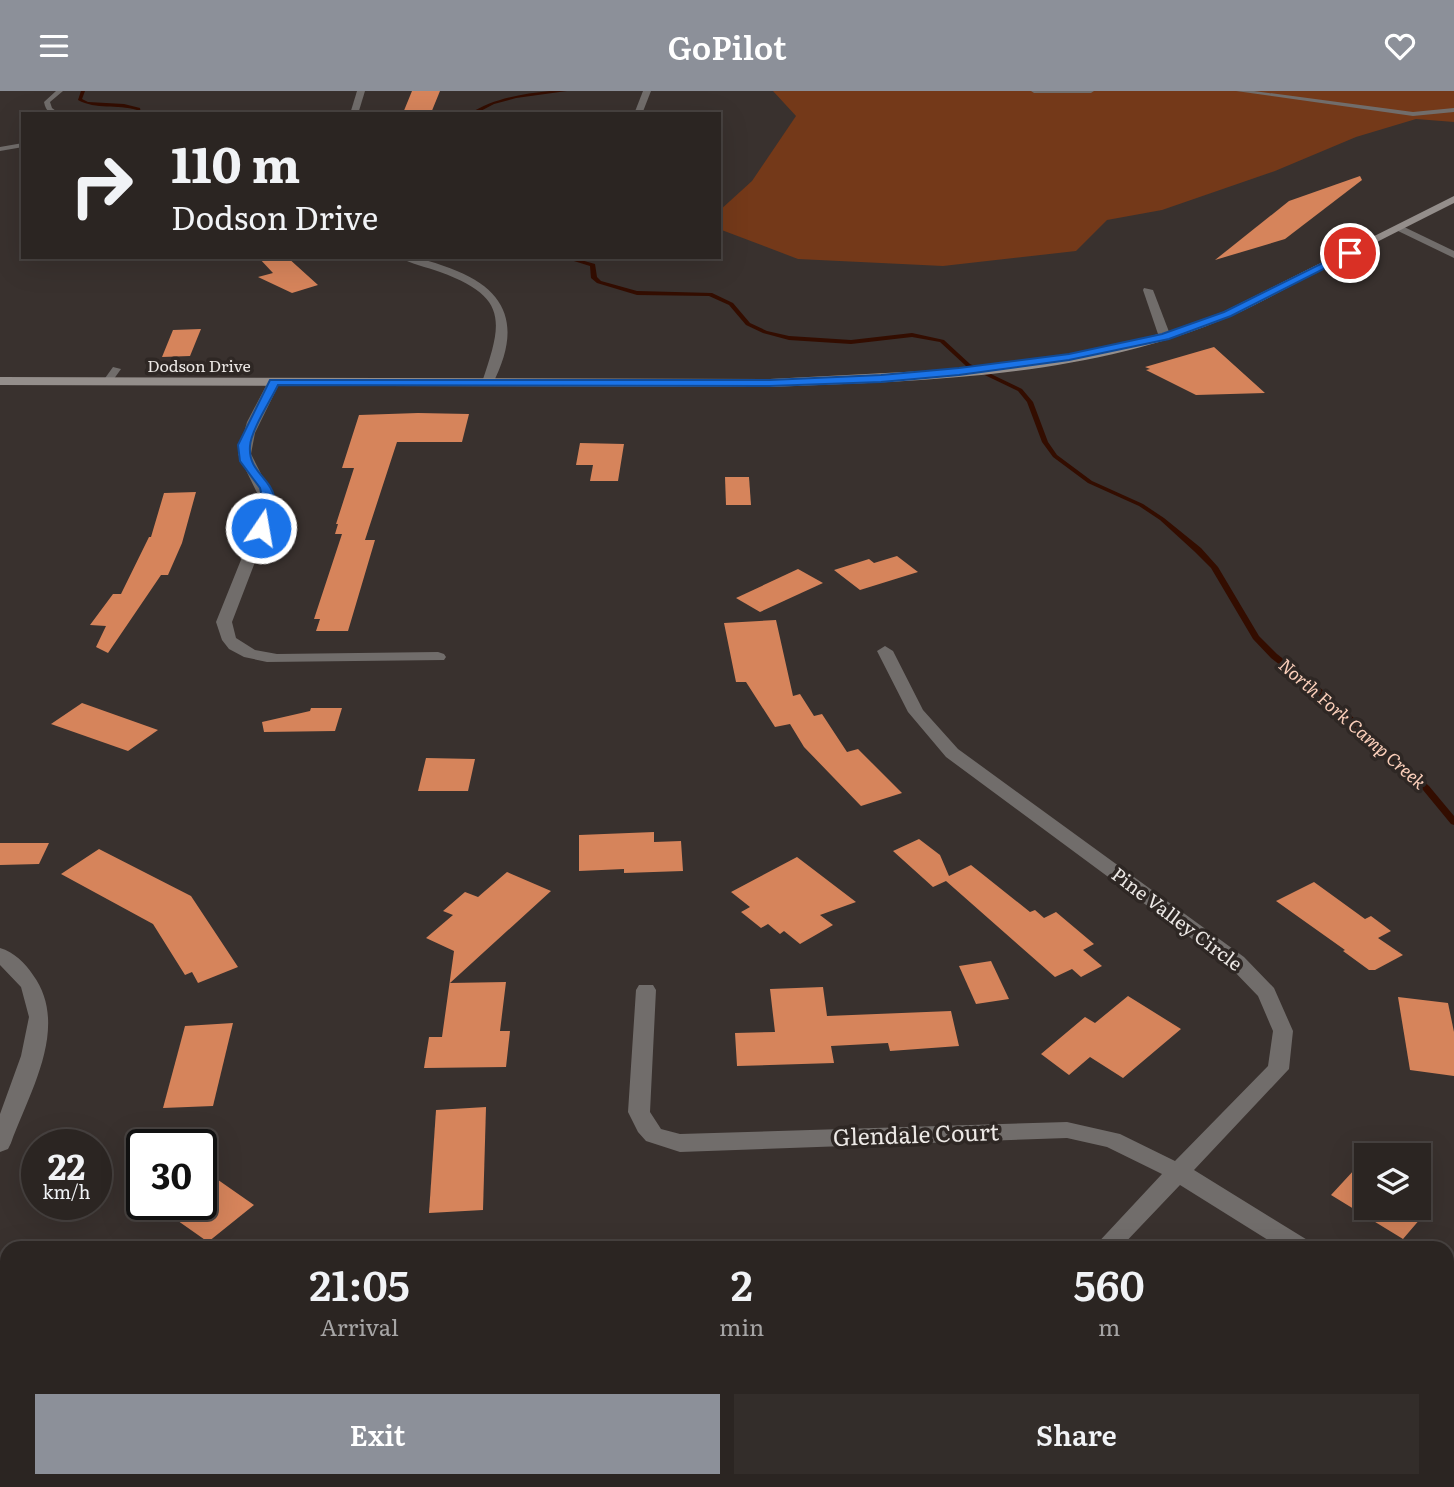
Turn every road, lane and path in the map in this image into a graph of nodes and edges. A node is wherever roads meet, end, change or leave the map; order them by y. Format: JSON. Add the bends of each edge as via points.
{"nodes":[{"id":1,"x":60,"y":91,"type":"edge"},
{"id":2,"x":361,"y":91,"type":"edge"},
{"id":3,"x":647,"y":91,"type":"edge"},
{"id":4,"x":1034,"y":91,"type":"edge"},
{"id":5,"x":1091,"y":91,"type":"edge"},
{"id":6,"x":1239,"y":91,"type":"edge"},
{"id":7,"x":1454,"y":110,"type":"edge"},
{"id":8,"x":54,"y":112,"type":"edge"},
{"id":9,"x":355,"y":112,"type":"edge"},
{"id":10,"x":639,"y":112,"type":"edge"},
{"id":11,"x":21,"y":145,"type":"edge"},
{"id":12,"x":0,"y":149,"type":"edge"},
{"id":13,"x":1454,"y":199,"type":"edge"},
{"id":14,"x":1400,"y":228,"type":"junction"},
{"id":15,"x":1454,"y":255,"type":"edge"},
{"id":16,"x":410,"y":259,"type":"edge"},
{"id":17,"x":1148,"y":290,"type":"dead end"},
{"id":18,"x":1165,"y":337,"type":"junction"},
{"id":19,"x":116,"y":369,"type":"dead end"},
{"id":20,"x":108,"y":381,"type":"junction"},
{"id":21,"x":274,"y":382,"type":"junction"},
{"id":22,"x":488,"y":382,"type":"junction"},
{"id":23,"x":1,"y":383,"type":"edge"},
{"id":24,"x":885,"y":651,"type":"dead end"},
{"id":25,"x":438,"y":657,"type":"dead end"},
{"id":26,"x":0,"y":955,"type":"edge"},
{"id":27,"x":646,"y":990,"type":"dead end"},
{"id":28,"x":0,"y":1143,"type":"edge"},
{"id":29,"x":1180,"y":1173,"type":"junction"},
{"id":30,"x":1112,"y":1241,"type":"edge"},
{"id":31,"x":1290,"y":1241,"type":"edge"}],
"edges":[{"from":1,"to":8,"type":"lane","via":[[47,103]]},
{"from":2,"to":9,"type":"street"},
{"from":3,"to":10,"type":"street"},
{"from":4,"to":5,"type":"lane"},
{"from":6,"to":7,"type":"lane","via":[[1404,113]]},
{"from":11,"to":12,"type":"lane"},
{"from":13,"to":14,"type":"street","name":"Dodson Drive"},
{"from":14,"to":15,"type":"street"},
{"from":14,"to":18,"type":"street","name":"Dodson Drive","via":[[1227,314]]},
{"from":16,"to":22,"type":"street","via":[[479,287],[502,313]]},
{"from":17,"to":18,"type":"street"},
{"from":18,"to":22,"type":"street","name":"Dodson Drive","via":[[1069,357],[881,379]]},
{"from":19,"to":20,"type":"lane"},
{"from":20,"to":21,"type":"street","name":"Dodson Drive"},
{"from":20,"to":23,"type":"street","name":"Dodson Drive"},
{"from":21,"to":22,"type":"street","name":"Dodson Drive"},
{"from":21,"to":25,"type":"street","via":[[244,445],[246,461],[266,488],[270,505],[224,622],[225,636],[235,647],[255,656],[277,659]]},
{"from":24,"to":29,"type":"street","name":"Pine Valley Circle","via":[[916,712],[952,753],[1237,962],[1267,993],[1283,1031],[1278,1069]]},
{"from":26,"to":28,"type":"street","via":[[15,964],[35,993],[39,1026]]},
{"from":27,"to":29,"type":"street","name":"Glendale Court","via":[[639,1112],[645,1129],[660,1139],[680,1143],[1067,1130],[1112,1140]]},
{"from":29,"to":30,"type":"street","name":"Pine Valley Circle"},
{"from":29,"to":31,"type":"street","name":"Glendale Court"}]}
